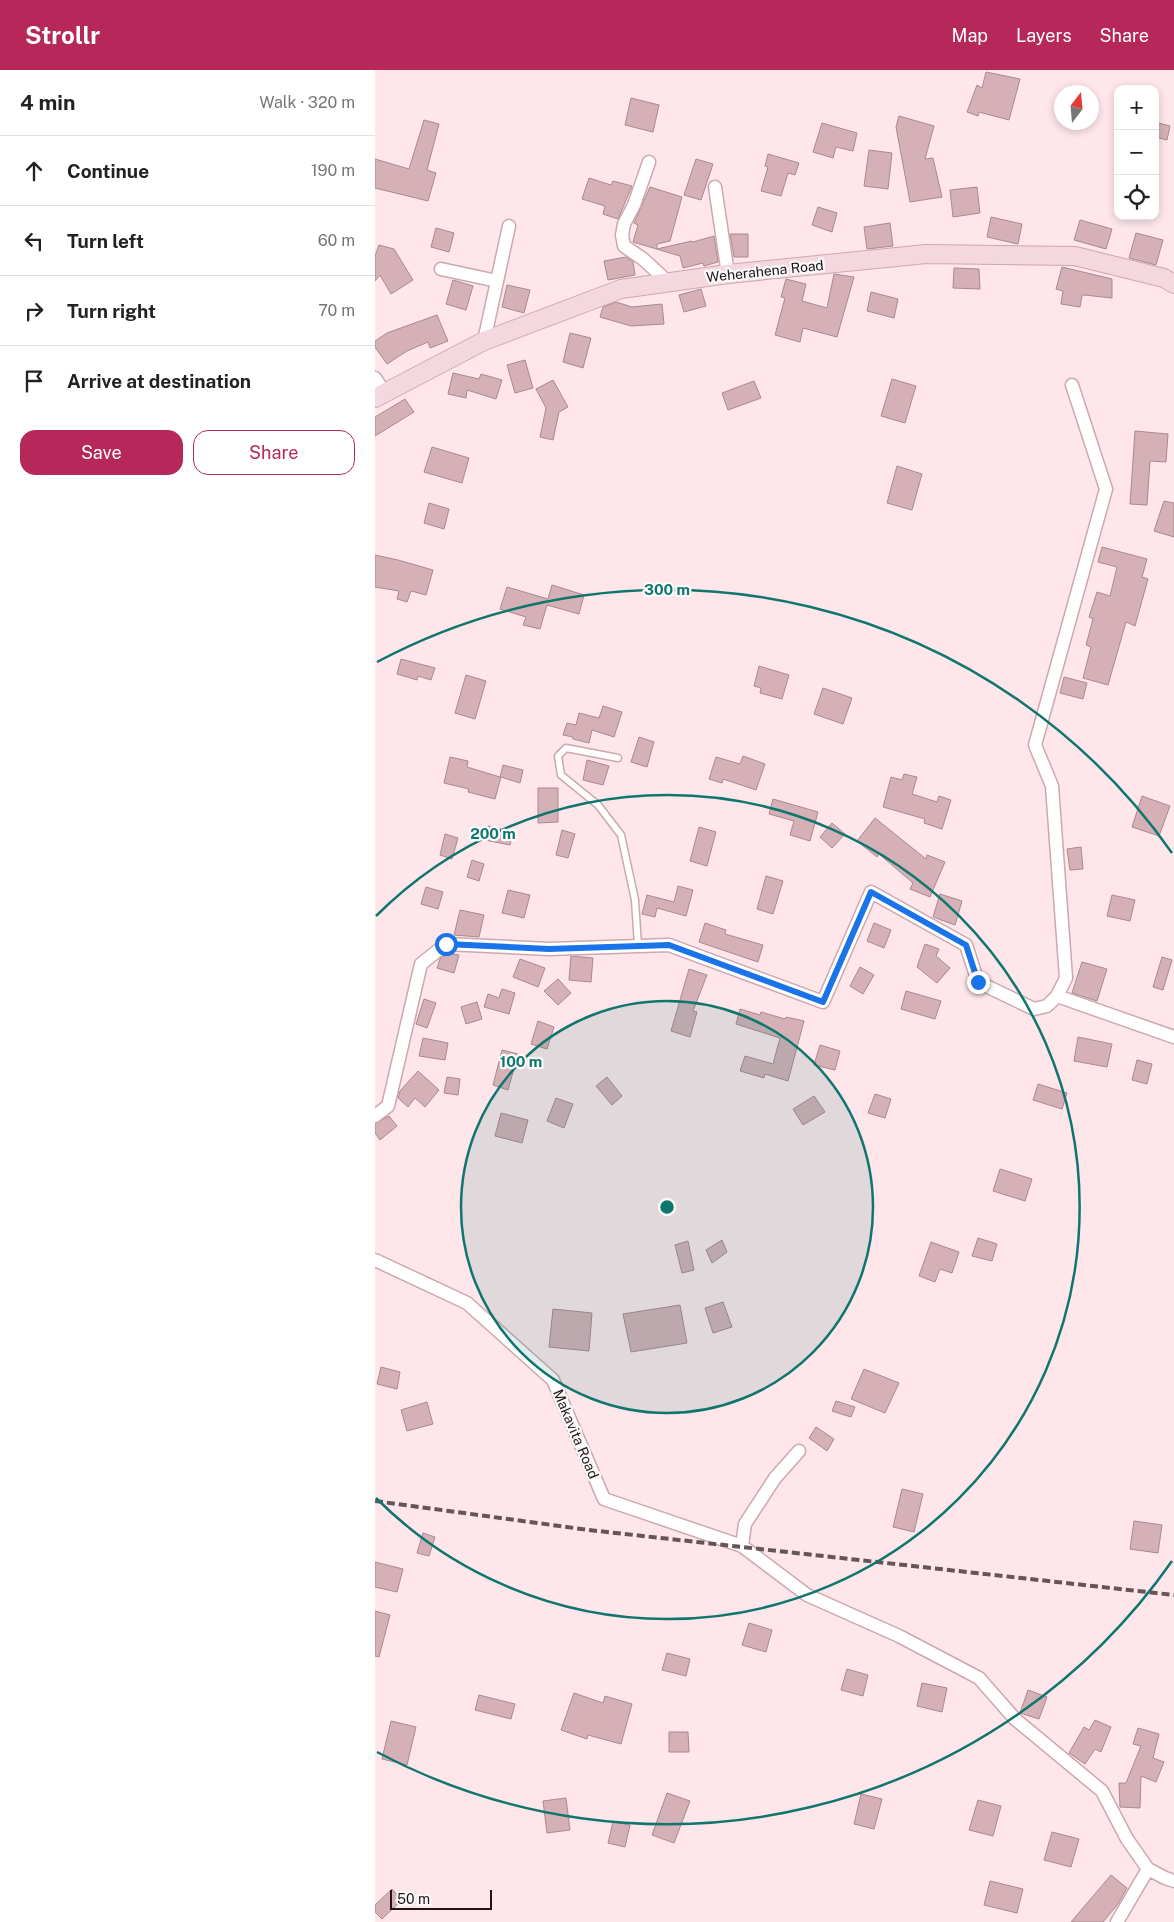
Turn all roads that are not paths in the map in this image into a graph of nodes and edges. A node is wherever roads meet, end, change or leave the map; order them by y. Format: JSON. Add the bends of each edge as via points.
{"nodes":[{"id":1,"x":649,"y":162,"type":"dead end"},
{"id":2,"x":715,"y":187,"type":"dead end"},
{"id":3,"x":509,"y":226,"type":"dead end"},
{"id":4,"x":441,"y":269,"type":"dead end"},
{"id":5,"x":728,"y":274,"type":"junction"},
{"id":6,"x":497,"y":281,"type":"junction"},
{"id":7,"x":669,"y":283,"type":"junction"},
{"id":8,"x":1174,"y":284,"type":"edge"},
{"id":9,"x":484,"y":342,"type":"junction"},
{"id":10,"x":375,"y":378,"type":"edge"},
{"id":11,"x":1072,"y":385,"type":"dead end"},
{"id":12,"x":380,"y":396,"type":"edge"},
{"id":13,"x":619,"y":758,"type":"dead end"},
{"id":14,"x":638,"y":948,"type":"junction"},
{"id":15,"x":1057,"y":996,"type":"junction"},
{"id":16,"x":1174,"y":1037,"type":"edge"},
{"id":17,"x":375,"y":1116,"type":"edge"},
{"id":18,"x":375,"y":1260,"type":"edge"},
{"id":19,"x":799,"y":1451,"type":"dead end"},
{"id":20,"x":742,"y":1546,"type":"junction"},
{"id":21,"x":1148,"y":1869,"type":"junction"},
{"id":22,"x":1174,"y":1881,"type":"edge"},
{"id":23,"x":1117,"y":1922,"type":"edge"}],
"edges":[{"from":1,"to":7,"type":"street","via":[[622,235],[624,246]]},
{"from":2,"to":5,"type":"street"},
{"from":3,"to":6,"type":"street"},
{"from":4,"to":6,"type":"street"},
{"from":5,"to":7,"type":"main road","name":"Weherahena Road"},
{"from":5,"to":8,"type":"main road","name":"Weherahena Road","via":[[926,254],[1075,256],[1164,278]]},
{"from":6,"to":9,"type":"street"},
{"from":7,"to":9,"type":"main road","name":"Weherahena Road","via":[[621,289]]},
{"from":9,"to":12,"type":"main road","name":"Weherahena Road"},
{"from":10,"to":12,"type":"street"},
{"from":11,"to":15,"type":"street","via":[[1105,489],[1035,745],[1051,786],[1066,978]]},
{"from":13,"to":14,"type":"lane","via":[[566,748],[558,756],[561,775],[598,805],[621,835],[635,900]]},
{"from":14,"to":15,"type":"street","via":[[669,945],[823,1002],[871,892],[966,945],[978,982],[1034,1009],[1047,1006]]},
{"from":14,"to":17,"type":"street","via":[[549,949],[446,944],[421,964],[388,1106]]},
{"from":15,"to":16,"type":"street"},
{"from":18,"to":20,"type":"street","name":"Makavita Road","via":[[467,1303],[553,1380],[604,1499]]},
{"from":19,"to":20,"type":"street","via":[[775,1478],[745,1524]]},
{"from":20,"to":21,"type":"street","name":"Makavita Road","via":[[807,1595],[899,1636],[979,1678],[1015,1719],[1102,1791],[1127,1839]]},
{"from":21,"to":22,"type":"street"},
{"from":21,"to":23,"type":"street"}]}
